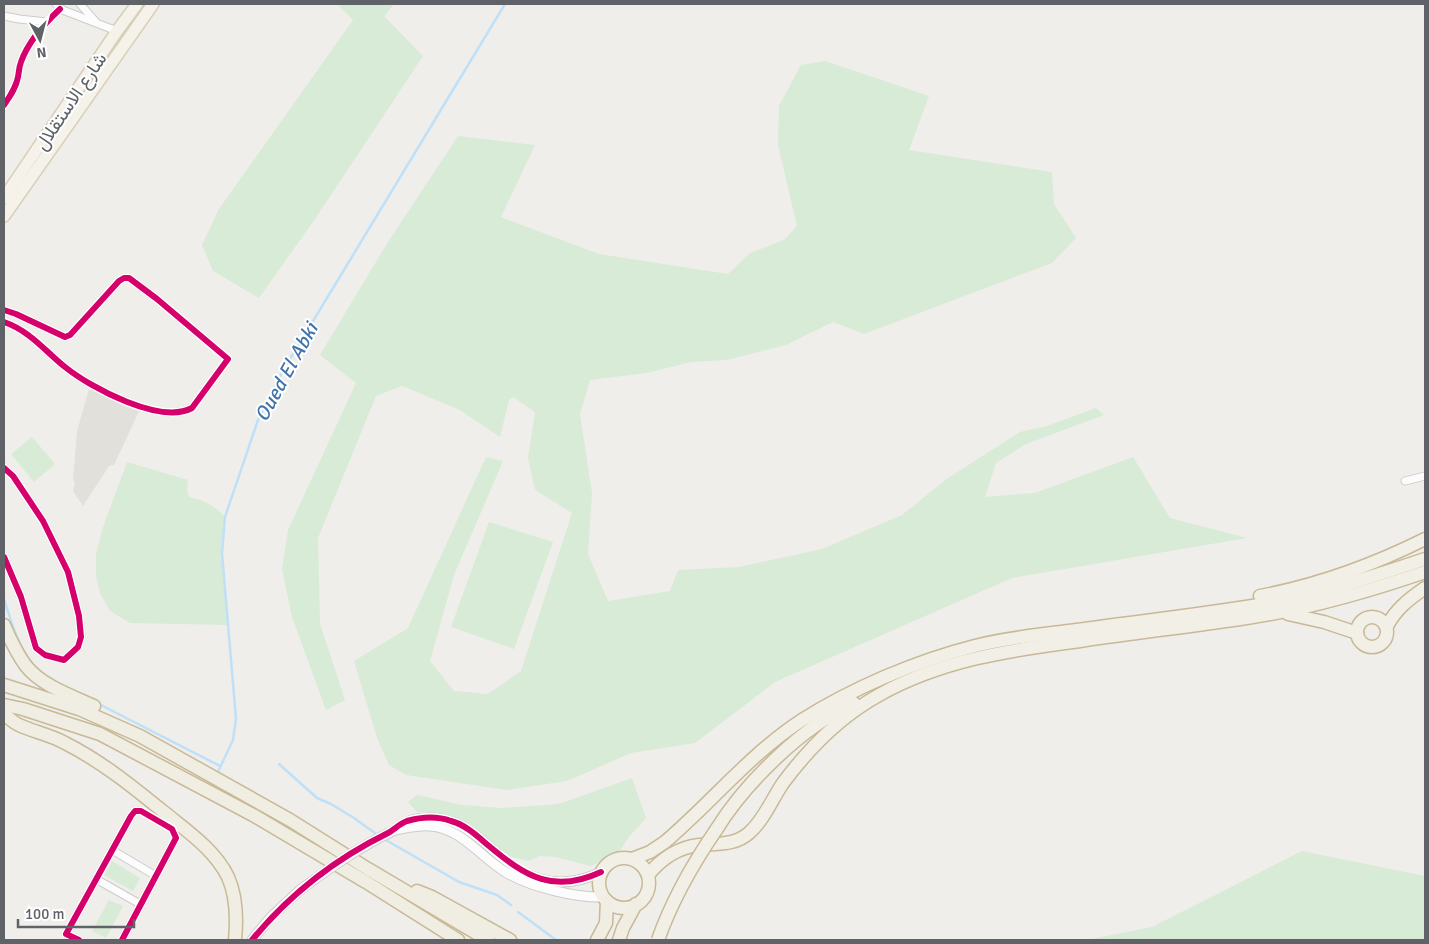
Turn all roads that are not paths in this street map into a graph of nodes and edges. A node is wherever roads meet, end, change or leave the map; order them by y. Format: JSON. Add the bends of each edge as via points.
{"nodes":[{"id":1,"x":80,"y":4,"type":"edge"},
{"id":2,"x":137,"y":4,"type":"edge"},
{"id":3,"x":153,"y":4,"type":"edge"},
{"id":4,"x":58,"y":6,"type":"edge"},
{"id":5,"x":4,"y":16,"type":"edge"},
{"id":6,"x":47,"y":22,"type":"junction"},
{"id":7,"x":98,"y":24,"type":"junction"},
{"id":8,"x":117,"y":32,"type":"junction"},
{"id":9,"x":4,"y":105,"type":"edge"},
{"id":10,"x":4,"y":198,"type":"edge"},
{"id":11,"x":4,"y":216,"type":"edge"},
{"id":12,"x":4,"y":310,"type":"edge"},
{"id":13,"x":4,"y":322,"type":"edge"},
{"id":14,"x":4,"y":468,"type":"edge"},
{"id":15,"x":1425,"y":476,"type":"edge"},
{"id":16,"x":1405,"y":481,"type":"dead end"},
{"id":17,"x":1425,"y":539,"type":"edge"},
{"id":18,"x":4,"y":557,"type":"edge"},
{"id":19,"x":1425,"y":560,"type":"edge"},
{"id":20,"x":1425,"y":572,"type":"edge"},
{"id":21,"x":1425,"y":588,"type":"edge"},
{"id":22,"x":1278,"y":613,"type":"junction"},
{"id":23,"x":4,"y":625,"type":"edge"},
{"id":24,"x":1387,"y":626,"type":"junction"},
{"id":25,"x":1043,"y":633,"type":"junction"},
{"id":26,"x":1357,"y":633,"type":"junction"},
{"id":27,"x":4,"y":685,"type":"edge"},
{"id":28,"x":876,"y":689,"type":"junction"},
{"id":29,"x":4,"y":705,"type":"edge"},
{"id":30,"x":4,"y":714,"type":"edge"},
{"id":31,"x":249,"y":797,"type":"junction"},
{"id":32,"x":393,"y":831,"type":"junction"},
{"id":33,"x":112,"y":850,"type":"junction"},
{"id":34,"x":632,"y":859,"type":"junction"},
{"id":35,"x":602,"y":872,"type":"junction"},
{"id":36,"x":648,"y":875,"type":"junction"},
{"id":37,"x":156,"y":876,"type":"junction"},
{"id":38,"x":96,"y":879,"type":"junction"},
{"id":39,"x":396,"y":886,"type":"junction"},
{"id":40,"x":605,"y":899,"type":"junction"},
{"id":41,"x":140,"y":904,"type":"junction"},
{"id":42,"x":636,"y":904,"type":"junction"},
{"id":43,"x":79,"y":940,"type":"edge"},
{"id":44,"x":122,"y":940,"type":"edge"},
{"id":45,"x":235,"y":940,"type":"edge"},
{"id":46,"x":252,"y":940,"type":"edge"},
{"id":47,"x":458,"y":940,"type":"edge"},
{"id":48,"x":488,"y":940,"type":"edge"},
{"id":49,"x":510,"y":940,"type":"edge"},
{"id":50,"x":597,"y":940,"type":"edge"},
{"id":51,"x":619,"y":940,"type":"edge"},
{"id":52,"x":658,"y":940,"type":"edge"}],
"edges":[{"from":1,"to":7,"type":"street"},
{"from":2,"to":8,"type":"main road","name":"شارع الاستقلال"},
{"from":3,"to":11,"type":"main road"},
{"from":4,"to":6,"type":"street"},
{"from":4,"to":7,"type":"street"},
{"from":5,"to":6,"type":"street"},
{"from":6,"to":9,"type":"street","via":[[24,53],[15,88]]},
{"from":7,"to":8,"type":"street"},
{"from":8,"to":10,"type":"main road","name":"شارع الاستقلال"},
{"from":12,"to":13,"type":"street","via":[[65,337],[119,281],[128,278],[158,299],[228,359],[192,408],[156,412],[89,382],[66,368],[32,336]]},
{"from":14,"to":18,"type":"street","via":[[13,476],[43,521],[68,572],[81,637],[78,647],[64,660],[44,655],[36,648],[21,597]]},
{"from":15,"to":16,"type":"street"},
{"from":17,"to":25,"type":"highway","via":[[1367,565],[1295,588]]},
{"from":19,"to":25,"type":"highway","via":[[1338,588],[1289,599]]},
{"from":20,"to":22,"type":"highway","via":[[1341,599]]},
{"from":21,"to":24,"type":"highway","via":[[1401,606]]},
{"from":22,"to":26,"type":"highway","via":[[1324,622]]},
{"from":22,"to":28,"type":"highway","via":[[1000,652]]},
{"from":23,"to":31,"type":"highway","via":[[23,661],[41,679],[177,748],[222,775]]},
{"from":24,"to":26,"type":"highway","via":[[1381,620],[1369,617],[1361,622]]},
{"from":24,"to":26,"type":"highway","via":[[1386,639],[1376,647],[1364,645]]},
{"from":25,"to":28,"type":"highway","via":[[948,653],[922,662]]},
{"from":27,"to":31,"type":"highway","via":[[107,720]]},
{"from":28,"to":34,"type":"highway","via":[[841,698],[802,720],[760,751],[665,842]]},
{"from":28,"to":36,"type":"highway","via":[[811,750],[746,835],[730,843],[701,844],[677,851]]},
{"from":28,"to":52,"type":"highway","bridge":true,"via":[[807,733],[777,757],[738,798],[696,859],[678,891]]},
{"from":29,"to":47,"type":"highway","via":[[100,734],[254,816]]},
{"from":30,"to":45,"type":"highway","via":[[19,725],[64,742],[102,765],[206,848],[220,863],[233,892],[237,912]]},
{"from":31,"to":39,"type":"highway"},
{"from":32,"to":35,"type":"street","via":[[402,823],[414,820],[445,819],[467,828],[514,866],[540,878],[570,882]]},
{"from":32,"to":40,"type":"street","via":[[424,826],[442,828],[518,879]]},
{"from":32,"to":46,"type":"street","bridge":true,"via":[[338,861],[300,890]]},
{"from":33,"to":37,"type":"street"},
{"from":33,"to":37,"type":"street","via":[[132,813],[143,812],[172,829],[175,841]]},
{"from":33,"to":38,"type":"street"},
{"from":34,"to":35,"type":"highway","via":[[612,861]]},
{"from":34,"to":36,"type":"highway"},
{"from":35,"to":40,"type":"highway","via":[[600,887]]},
{"from":36,"to":42,"type":"highway","via":[[647,893]]},
{"from":37,"to":41,"type":"street"},
{"from":38,"to":41,"type":"street"},
{"from":38,"to":43,"type":"street","via":[[66,934]]},
{"from":39,"to":48,"type":"highway"},
{"from":39,"to":49,"type":"highway","via":[[432,897]]},
{"from":40,"to":42,"type":"highway","via":[[621,907]]},
{"from":40,"to":50,"type":"highway","via":[[606,923]]},
{"from":41,"to":44,"type":"street"},
{"from":42,"to":51,"type":"highway"}]}
